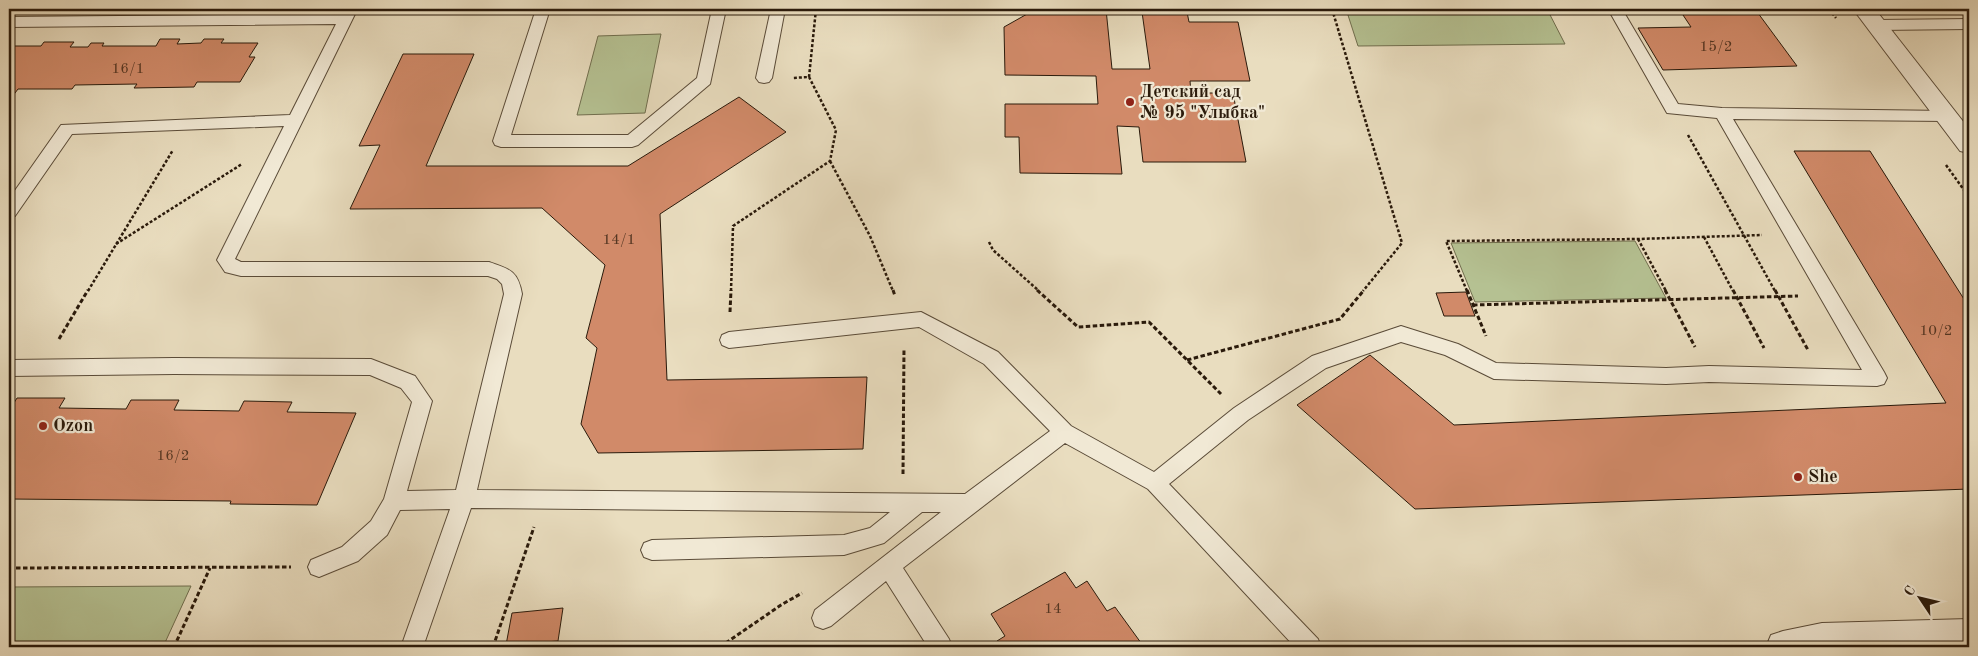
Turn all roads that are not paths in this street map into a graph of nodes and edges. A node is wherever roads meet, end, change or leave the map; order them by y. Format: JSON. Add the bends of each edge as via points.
{"nodes":[{"id":1,"x":390,"y":9,"type":"edge"},
{"id":2,"x":543,"y":9,"type":"edge"},
{"id":3,"x":719,"y":9,"type":"edge"},
{"id":4,"x":778,"y":9,"type":"edge"},
{"id":5,"x":1615,"y":9,"type":"edge"},
{"id":6,"x":1870,"y":17,"type":"edge"},
{"id":7,"x":345,"y":20,"type":"junction"},
{"id":8,"x":9,"y":22,"type":"edge"},
{"id":9,"x":1969,"y":24,"type":"edge"},
{"id":10,"x":764,"y":78,"type":"road end"},
{"id":11,"x":1673,"y":110,"type":"joint"},
{"id":12,"x":1722,"y":113,"type":"junction"},
{"id":13,"x":1948,"y":116,"type":"junction"},
{"id":14,"x":292,"y":127,"type":"junction"},
{"id":15,"x":1969,"y":145,"type":"edge"},
{"id":16,"x":9,"y":212,"type":"edge"},
{"id":17,"x":729,"y":340,"type":"road end"},
{"id":18,"x":9,"y":368,"type":"edge"},
{"id":19,"x":1064,"y":432,"type":"junction"},
{"id":20,"x":1155,"y":483,"type":"junction"},
{"id":21,"x":464,"y":499,"type":"junction"},
{"id":22,"x":394,"y":501,"type":"junction"},
{"id":23,"x":917,"y":502,"type":"junction"},
{"id":24,"x":969,"y":503,"type":"junction"},
{"id":25,"x":652,"y":550,"type":"dead end"},
{"id":26,"x":889,"y":566,"type":"junction"},
{"id":27,"x":319,"y":567,"type":"road end"},
{"id":28,"x":823,"y":618,"type":"dead end"},
{"id":29,"x":1969,"y":636,"type":"edge"},
{"id":30,"x":412,"y":647,"type":"edge"},
{"id":31,"x":941,"y":647,"type":"edge"},
{"id":32,"x":1310,"y":647,"type":"edge"},
{"id":33,"x":1784,"y":647,"type":"edge"}],
"edges":[{"from":1,"to":7,"type":"lane","via":[[350,10]]},
{"from":2,"to":3,"type":"lane","via":[[502,141],[632,141],[704,80]]},
{"from":4,"to":10,"type":"lane"},
{"from":5,"to":11,"type":"lane"},
{"from":6,"to":9,"type":"lane"},
{"from":6,"to":13,"type":"street"},
{"from":7,"to":8,"type":"lane"},
{"from":7,"to":14,"type":"lane"},
{"from":11,"to":12,"type":"lane"},
{"from":12,"to":13,"type":"lane"},
{"from":12,"to":20,"type":"lane","via":[[1876,378],[1494,371],[1451,348],[1402,334],[1318,362],[1241,414]]},
{"from":13,"to":15,"type":"street"},
{"from":14,"to":16,"type":"lane","via":[[188,124],[67,128]]},
{"from":14,"to":21,"type":"lane","via":[[226,260],[231,267],[489,269],[511,280],[513,294]]},
{"from":17,"to":19,"type":"lane","via":[[921,319],[991,358]]},
{"from":18,"to":22,"type":"lane","via":[[371,367],[408,382],[422,401]]},
{"from":19,"to":20,"type":"lane"},
{"from":19,"to":24,"type":"lane"},
{"from":20,"to":32,"type":"lane"},
{"from":21,"to":22,"type":"lane"},
{"from":21,"to":23,"type":"lane"},
{"from":21,"to":30,"type":"lane"},
{"from":22,"to":27,"type":"lane","via":[[379,528],[350,554]]},
{"from":23,"to":24,"type":"lane"},
{"from":23,"to":25,"type":"lane","via":[[876,536],[844,545]]},
{"from":24,"to":26,"type":"lane"},
{"from":26,"to":28,"type":"lane"},
{"from":26,"to":31,"type":"lane"},
{"from":29,"to":33,"type":"street","via":[[1822,640]]}]}
